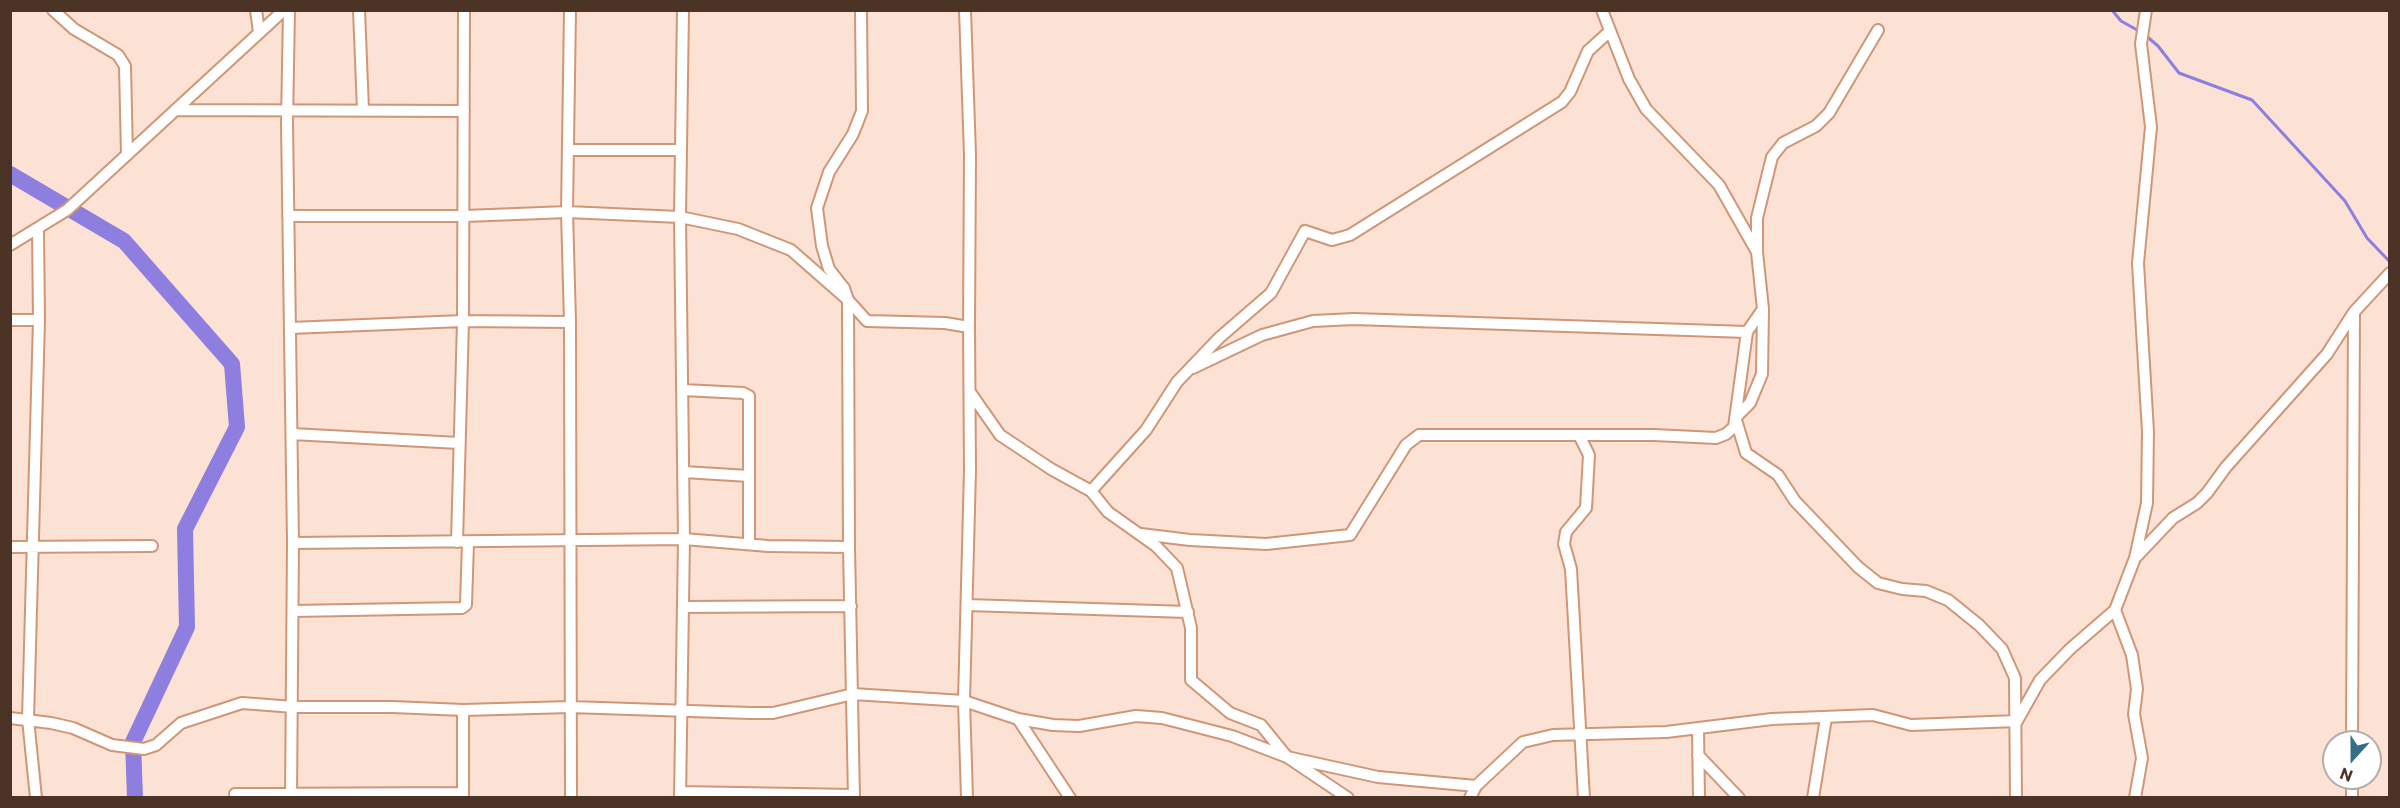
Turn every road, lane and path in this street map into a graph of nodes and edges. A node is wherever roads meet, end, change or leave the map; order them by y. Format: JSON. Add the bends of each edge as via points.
{"nodes":[{"id":1,"x":53,"y":10,"type":"edge"},
{"id":2,"x":256,"y":10,"type":"edge"},
{"id":3,"x":284,"y":10,"type":"edge"},
{"id":4,"x":290,"y":10,"type":"edge"},
{"id":5,"x":359,"y":10,"type":"edge"},
{"id":6,"x":464,"y":10,"type":"edge"},
{"id":7,"x":570,"y":10,"type":"edge"},
{"id":8,"x":683,"y":10,"type":"edge"},
{"id":9,"x":861,"y":10,"type":"edge"},
{"id":10,"x":964,"y":10,"type":"edge"},
{"id":11,"x":1602,"y":10,"type":"edge"},
{"id":12,"x":2146,"y":10,"type":"edge"},
{"id":13,"x":1878,"y":30,"type":"dead end"},
{"id":14,"x":1610,"y":31,"type":"junction"},
{"id":15,"x":259,"y":32,"type":"junction"},
{"id":16,"x":175,"y":110,"type":"junction"},
{"id":17,"x":287,"y":110,"type":"junction"},
{"id":18,"x":363,"y":110,"type":"junction"},
{"id":19,"x":464,"y":111,"type":"junction"},
{"id":20,"x":568,"y":150,"type":"junction"},
{"id":21,"x":680,"y":150,"type":"junction"},
{"id":22,"x":127,"y":155,"type":"junction"},
{"id":23,"x":567,"y":212,"type":"junction"},
{"id":24,"x":288,"y":216,"type":"junction"},
{"id":25,"x":465,"y":216,"type":"junction"},
{"id":26,"x":680,"y":217,"type":"junction"},
{"id":27,"x":38,"y":229,"type":"junction"},
{"id":28,"x":10,"y":245,"type":"edge"},
{"id":29,"x":1757,"y":252,"type":"junction"},
{"id":30,"x":2390,"y":273,"type":"edge"},
{"id":31,"x":848,"y":300,"type":"junction"},
{"id":32,"x":1763,"y":309,"type":"junction"},
{"id":33,"x":2354,"y":312,"type":"junction"},
{"id":34,"x":10,"y":320,"type":"edge"},
{"id":35,"x":39,"y":320,"type":"junction"},
{"id":36,"x":464,"y":321,"type":"junction"},
{"id":37,"x":570,"y":322,"type":"junction"},
{"id":38,"x":290,"y":327,"type":"junction"},
{"id":39,"x":969,"y":327,"type":"junction"},
{"id":40,"x":1747,"y":332,"type":"junction"},
{"id":41,"x":1189,"y":369,"type":"junction"},
{"id":42,"x":682,"y":390,"type":"junction"},
{"id":43,"x":969,"y":392,"type":"junction"},
{"id":44,"x":1735,"y":418,"type":"junction"},
{"id":45,"x":292,"y":434,"type":"junction"},
{"id":46,"x":1579,"y":435,"type":"junction"},
{"id":47,"x":459,"y":443,"type":"junction"},
{"id":48,"x":684,"y":472,"type":"junction"},
{"id":49,"x":749,"y":476,"type":"junction"},
{"id":50,"x":1091,"y":491,"type":"junction"},
{"id":51,"x":1141,"y":534,"type":"junction"},
{"id":52,"x":684,"y":539,"type":"junction"},
{"id":53,"x":571,"y":541,"type":"junction"},
{"id":54,"x":463,"y":542,"type":"junction"},
{"id":55,"x":293,"y":543,"type":"junction"},
{"id":56,"x":749,"y":544,"type":"junction"},
{"id":57,"x":152,"y":546,"type":"dead end"},
{"id":58,"x":10,"y":547,"type":"edge"},
{"id":59,"x":849,"y":547,"type":"junction"},
{"id":60,"x":33,"y":548,"type":"junction"},
{"id":61,"x":2135,"y":558,"type":"junction"},
{"id":62,"x":967,"y":605,"type":"junction"},
{"id":63,"x":851,"y":606,"type":"junction"},
{"id":64,"x":684,"y":607,"type":"junction"},
{"id":65,"x":2115,"y":610,"type":"junction"},
{"id":66,"x":293,"y":611,"type":"junction"},
{"id":67,"x":1188,"y":612,"type":"junction"},
{"id":68,"x":853,"y":694,"type":"junction"},
{"id":69,"x":964,"y":701,"type":"junction"},
{"id":70,"x":294,"y":707,"type":"junction"},
{"id":71,"x":570,"y":707,"type":"junction"},
{"id":72,"x":682,"y":709,"type":"junction"},
{"id":73,"x":463,"y":710,"type":"junction"},
{"id":74,"x":10,"y":718,"type":"edge"},
{"id":75,"x":28,"y":718,"type":"junction"},
{"id":76,"x":1826,"y":718,"type":"junction"},
{"id":77,"x":1018,"y":719,"type":"junction"},
{"id":78,"x":2017,"y":721,"type":"junction"},
{"id":79,"x":1698,"y":729,"type":"junction"},
{"id":80,"x":2352,"y":730,"type":"edge"},
{"id":81,"x":1579,"y":734,"type":"junction"},
{"id":82,"x":1698,"y":755,"type":"junction"},
{"id":83,"x":1287,"y":757,"type":"junction"},
{"id":84,"x":1476,"y":786,"type":"junction"},
{"id":85,"x":235,"y":794,"type":"dead end"},
{"id":86,"x":463,"y":795,"type":"edge"},
{"id":87,"x":680,"y":795,"type":"edge"},
{"id":88,"x":291,"y":796,"type":"edge"},
{"id":89,"x":854,"y":796,"type":"edge"},
{"id":90,"x":36,"y":798,"type":"edge"},
{"id":91,"x":571,"y":798,"type":"edge"},
{"id":92,"x":967,"y":798,"type":"edge"},
{"id":93,"x":1070,"y":798,"type":"edge"},
{"id":94,"x":1348,"y":798,"type":"edge"},
{"id":95,"x":1470,"y":798,"type":"edge"},
{"id":96,"x":1584,"y":798,"type":"edge"},
{"id":97,"x":1699,"y":798,"type":"edge"},
{"id":98,"x":1739,"y":798,"type":"edge"},
{"id":99,"x":1813,"y":798,"type":"edge"},
{"id":100,"x":2016,"y":798,"type":"edge"},
{"id":101,"x":2135,"y":798,"type":"edge"}],
"edges":[{"from":1,"to":22,"type":"street","via":[[74,29],[118,55],[125,66]]},
{"from":2,"to":15,"type":"street"},
{"from":3,"to":15,"type":"street"},
{"from":4,"to":17,"type":"street"},
{"from":5,"to":18,"type":"street"},
{"from":6,"to":19,"type":"street"},
{"from":7,"to":20,"type":"street"},
{"from":8,"to":21,"type":"street"},
{"from":9,"to":31,"type":"street","via":[[862,111],[853,134],[828,172],[817,208],[829,269]]},
{"from":10,"to":39,"type":"street","via":[[970,155]]},
{"from":11,"to":14,"type":"street"},
{"from":12,"to":61,"type":"street","via":[[2141,44],[2151,137],[2138,263],[2148,432],[2147,503]]},
{"from":13,"to":29,"type":"street","via":[[1829,113],[1816,126],[1782,143],[1772,157],[1757,218]]},
{"from":14,"to":29,"type":"street","via":[[1646,109],[1719,185]]},
{"from":14,"to":41,"type":"street","via":[[1588,51],[1562,102],[1350,235],[1332,240],[1305,231],[1272,293]]},
{"from":15,"to":16,"type":"street"},
{"from":16,"to":17,"type":"street"},
{"from":16,"to":22,"type":"street"},
{"from":17,"to":18,"type":"street"},
{"from":17,"to":24,"type":"street"},
{"from":18,"to":19,"type":"street"},
{"from":19,"to":25,"type":"street"},
{"from":20,"to":21,"type":"street"},
{"from":20,"to":23,"type":"street"},
{"from":21,"to":26,"type":"street"},
{"from":22,"to":27,"type":"street","via":[[68,210]]},
{"from":23,"to":25,"type":"street"},
{"from":23,"to":26,"type":"street"},
{"from":23,"to":37,"type":"street"},
{"from":24,"to":25,"type":"street"},
{"from":24,"to":38,"type":"street"},
{"from":25,"to":36,"type":"street"},
{"from":26,"to":31,"type":"street","via":[[738,229],[776,242],[791,250]]},
{"from":26,"to":42,"type":"street"},
{"from":27,"to":28,"type":"street"},
{"from":27,"to":35,"type":"street"},
{"from":29,"to":32,"type":"street"},
{"from":30,"to":33,"type":"street"},
{"from":31,"to":39,"type":"street","via":[[867,321]]},
{"from":31,"to":59,"type":"street"},
{"from":32,"to":40,"type":"street"},
{"from":32,"to":44,"type":"street","via":[[1762,374],[1750,403]]},
{"from":33,"to":61,"type":"street","via":[[2327,354],[2207,493],[2173,518]]},
{"from":33,"to":80,"type":"street"},
{"from":34,"to":35,"type":"street"},
{"from":35,"to":60,"type":"street"},
{"from":36,"to":37,"type":"street"},
{"from":36,"to":38,"type":"street"},
{"from":36,"to":47,"type":"street"},
{"from":37,"to":53,"type":"street"},
{"from":38,"to":45,"type":"street"},
{"from":39,"to":43,"type":"street"},
{"from":40,"to":41,"type":"street","via":[[1354,319],[1313,321],[1262,335]]},
{"from":40,"to":44,"type":"street"},
{"from":41,"to":50,"type":"street","via":[[1168,393],[1146,430]]},
{"from":42,"to":48,"type":"street"},
{"from":42,"to":49,"type":"street","via":[[749,396]]},
{"from":43,"to":50,"type":"street","via":[[1000,435]]},
{"from":43,"to":62,"type":"street"},
{"from":44,"to":46,"type":"street","via":[[1734,427],[1716,438]]},
{"from":44,"to":78,"type":"street","via":[[1746,453],[1778,475],[1795,501],[1858,567],[1878,583],[1926,591],[1948,600],[2002,649],[2015,678]]},
{"from":45,"to":47,"type":"street"},
{"from":45,"to":55,"type":"street"},
{"from":46,"to":51,"type":"street","via":[[1419,435],[1406,445],[1355,530],[1342,537],[1266,544]]},
{"from":46,"to":81,"type":"street","via":[[1589,456],[1586,508],[1566,532],[1564,544],[1571,569]]},
{"from":47,"to":54,"type":"street"},
{"from":48,"to":49,"type":"street"},
{"from":48,"to":52,"type":"street"},
{"from":49,"to":56,"type":"street"},
{"from":50,"to":51,"type":"street","via":[[1108,512]]},
{"from":51,"to":67,"type":"street","via":[[1177,568]]},
{"from":52,"to":53,"type":"street"},
{"from":52,"to":56,"type":"street"},
{"from":52,"to":64,"type":"street"},
{"from":53,"to":54,"type":"street"},
{"from":53,"to":71,"type":"street"},
{"from":54,"to":55,"type":"street"},
{"from":54,"to":66,"type":"street","via":[[466,605],[462,608]]},
{"from":55,"to":66,"type":"street"},
{"from":56,"to":59,"type":"street"},
{"from":57,"to":60,"type":"street"},
{"from":58,"to":60,"type":"street"},
{"from":59,"to":63,"type":"street"},
{"from":60,"to":75,"type":"street"},
{"from":61,"to":65,"type":"street"},
{"from":62,"to":67,"type":"street"},
{"from":62,"to":69,"type":"street"},
{"from":63,"to":64,"type":"street"},
{"from":63,"to":68,"type":"street"},
{"from":64,"to":72,"type":"street"},
{"from":65,"to":78,"type":"street","via":[[2040,680]]},
{"from":65,"to":101,"type":"street","via":[[2132,655],[2136,690],[2134,714],[2142,758]]},
{"from":66,"to":70,"type":"street"},
{"from":67,"to":83,"type":"street","via":[[1191,680],[1230,712],[1261,725]]},
{"from":68,"to":69,"type":"street"},
{"from":68,"to":72,"type":"street","via":[[773,712]]},
{"from":68,"to":89,"type":"street"},
{"from":69,"to":77,"type":"street"},
{"from":69,"to":92,"type":"street"},
{"from":70,"to":73,"type":"street"},
{"from":70,"to":75,"type":"street","via":[[242,703],[212,711],[181,723],[156,745],[144,749],[111,745],[73,728]]},
{"from":70,"to":88,"type":"street"},
{"from":71,"to":72,"type":"street"},
{"from":71,"to":73,"type":"street"},
{"from":71,"to":91,"type":"street"},
{"from":72,"to":87,"type":"street"},
{"from":73,"to":86,"type":"street"},
{"from":74,"to":75,"type":"street"},
{"from":75,"to":90,"type":"street"},
{"from":76,"to":78,"type":"street","via":[[1873,715],[1911,725]]},
{"from":76,"to":79,"type":"street","via":[[1772,719]]},
{"from":76,"to":99,"type":"street"},
{"from":77,"to":83,"type":"street","via":[[1079,726],[1136,716],[1162,718],[1232,736]]},
{"from":77,"to":93,"type":"street"},
{"from":78,"to":100,"type":"street"},
{"from":79,"to":81,"type":"street"},
{"from":79,"to":82,"type":"street"},
{"from":81,"to":84,"type":"street","via":[[1522,742]]},
{"from":81,"to":96,"type":"street"},
{"from":82,"to":97,"type":"street"},
{"from":82,"to":98,"type":"street"},
{"from":83,"to":84,"type":"street","via":[[1378,777]]},
{"from":83,"to":94,"type":"street"},
{"from":84,"to":95,"type":"street"},
{"from":85,"to":88,"type":"street"},
{"from":86,"to":88,"type":"street"},
{"from":87,"to":89,"type":"street"}]}
